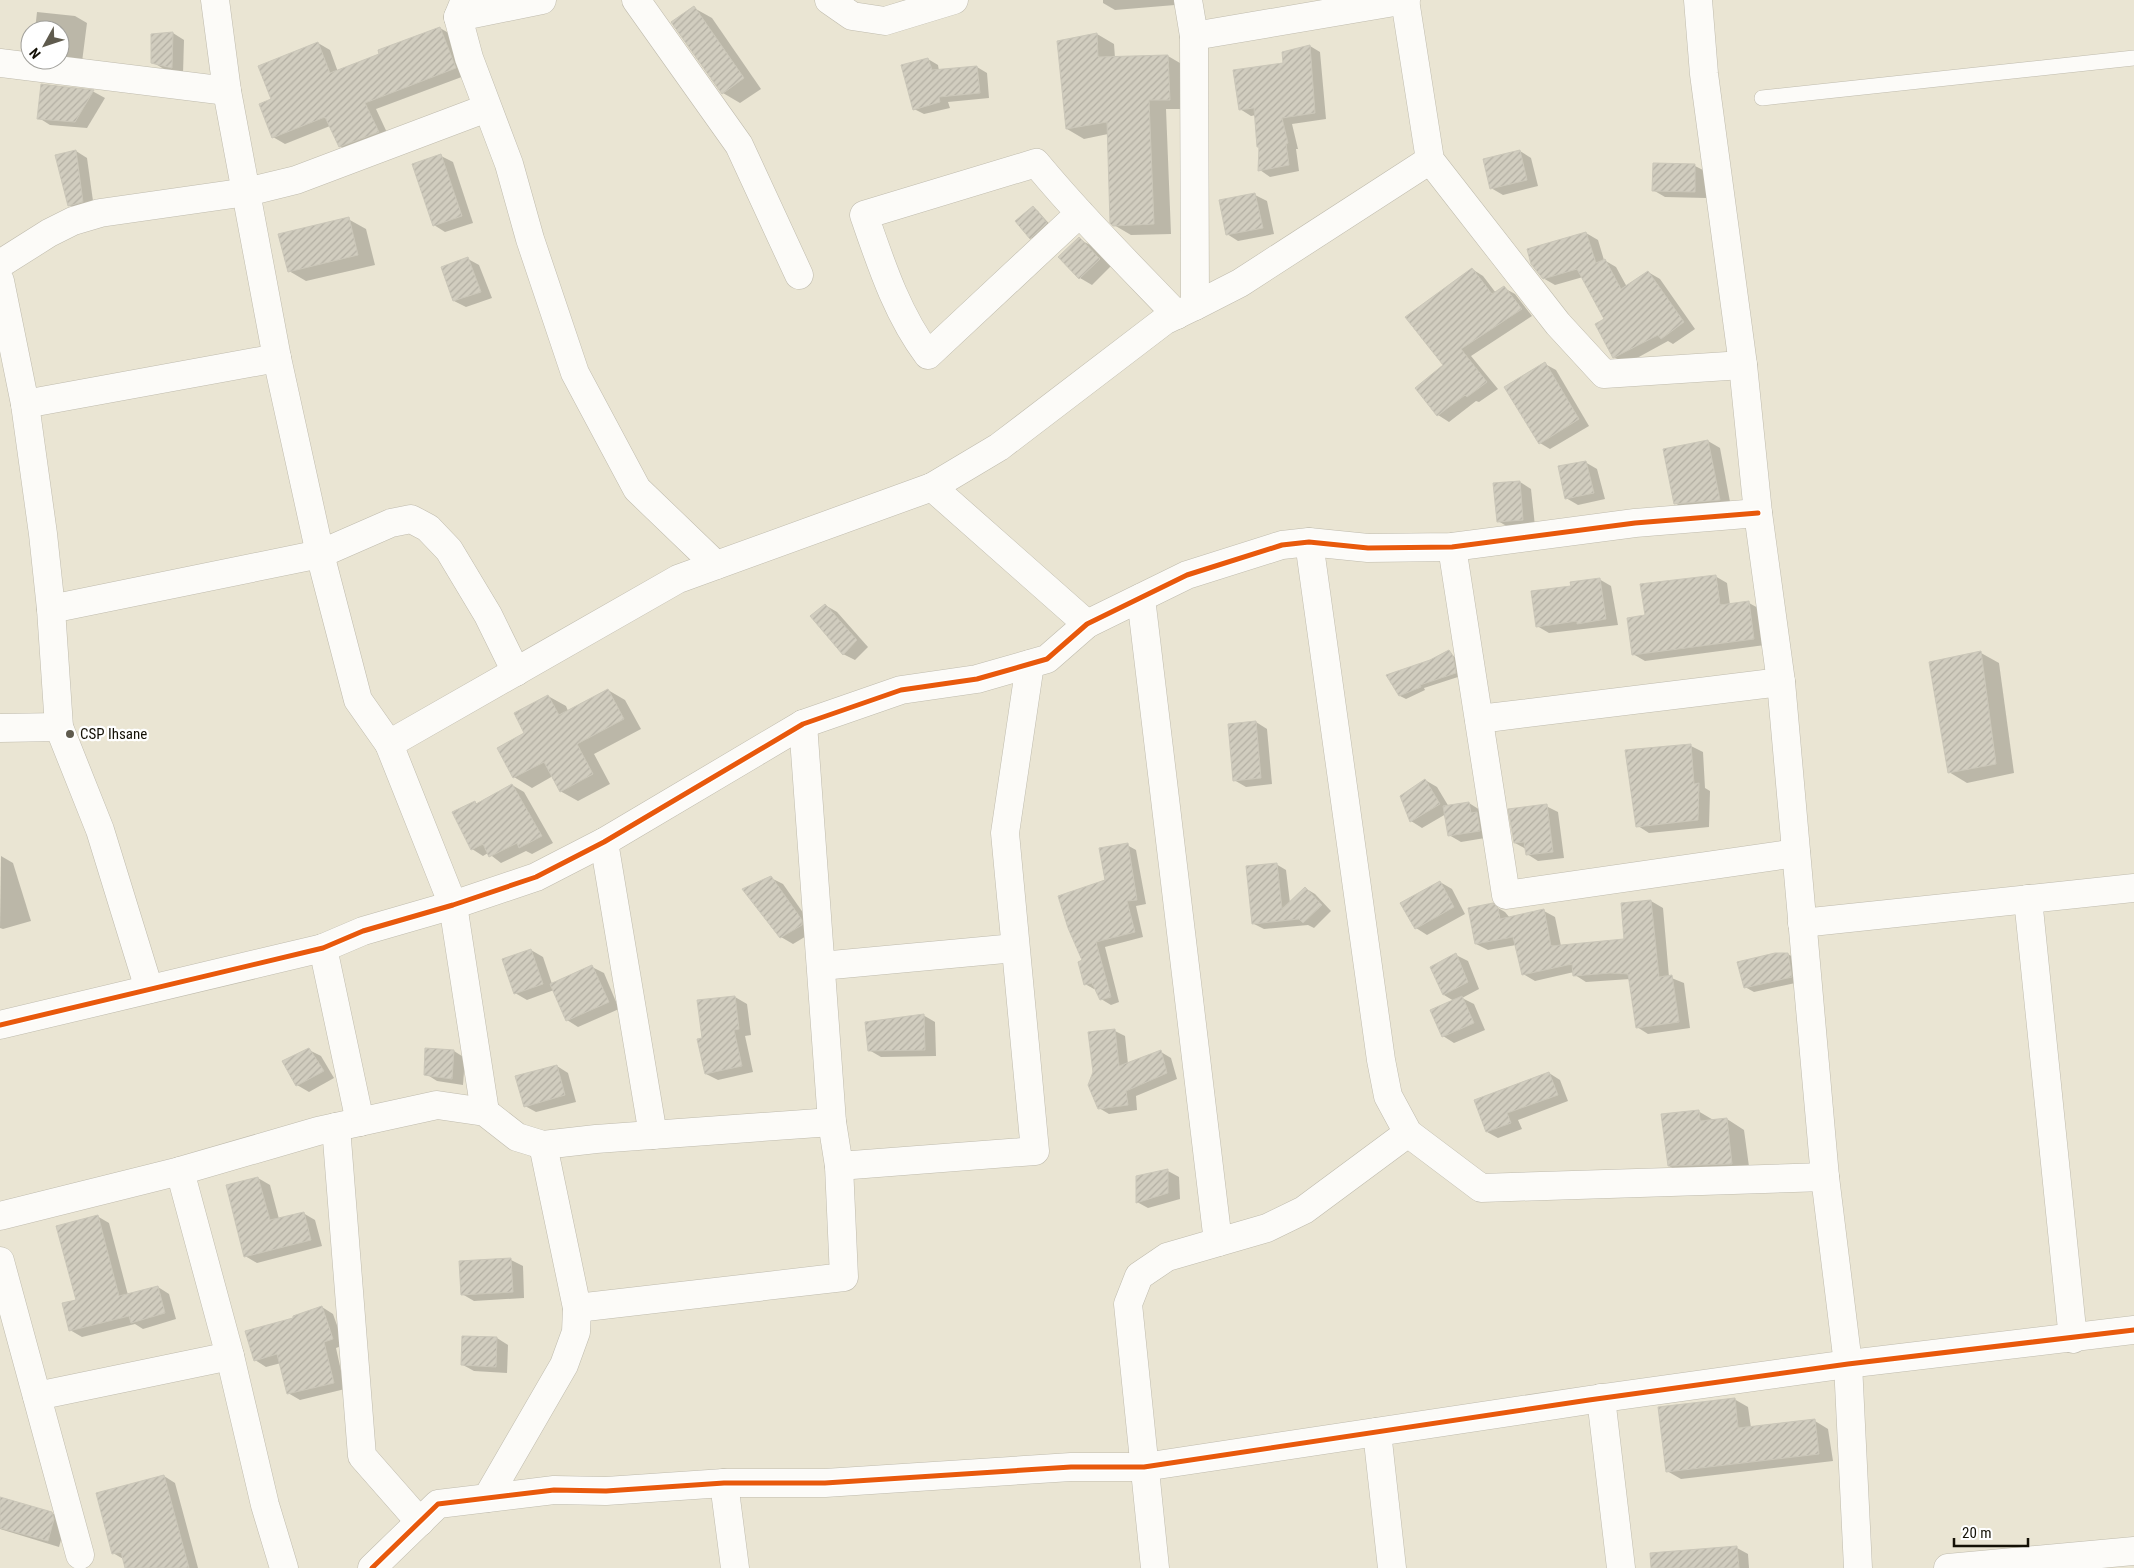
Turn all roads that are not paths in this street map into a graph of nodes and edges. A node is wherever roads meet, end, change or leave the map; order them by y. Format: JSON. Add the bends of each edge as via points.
{"nodes":[{"id":1,"x":215,"y":0,"type":"edge"},
{"id":2,"x":542,"y":0,"type":"edge"},
{"id":3,"x":636,"y":0,"type":"edge"},
{"id":4,"x":830,"y":0,"type":"edge"},
{"id":5,"x":954,"y":0,"type":"edge"},
{"id":6,"x":1188,"y":0,"type":"edge"},
{"id":7,"x":1405,"y":0,"type":"edge"},
{"id":8,"x":1698,"y":0,"type":"edge"},
{"id":9,"x":927,"y":4,"type":"edge"},
{"id":10,"x":462,"y":9,"type":"edge"},
{"id":11,"x":1194,"y":36,"type":"junction"},
{"id":12,"x":2134,"y":58,"type":"edge"},
{"id":13,"x":0,"y":63,"type":"edge"},
{"id":14,"x":227,"y":91,"type":"junction"},
{"id":15,"x":1762,"y":98,"type":"dead end"},
{"id":16,"x":487,"y":108,"type":"junction"},
{"id":17,"x":1430,"y":160,"type":"junction"},
{"id":18,"x":247,"y":192,"type":"junction"},
{"id":19,"x":1080,"y":213,"type":"junction"},
{"id":20,"x":0,"y":264,"type":"edge"},
{"id":21,"x":799,"y":275,"type":"dead end"},
{"id":22,"x":0,"y":281,"type":"edge"},
{"id":23,"x":1186,"y":310,"type":"junction"},
{"id":24,"x":277,"y":358,"type":"junction"},
{"id":25,"x":1743,"y":365,"type":"junction"},
{"id":26,"x":25,"y":404,"type":"junction"},
{"id":27,"x":932,"y":487,"type":"junction"},
{"id":28,"x":1758,"y":513,"type":"junction"},
{"id":29,"x":1309,"y":542,"type":"junction"},
{"id":30,"x":1452,"y":547,"type":"junction"},
{"id":31,"x":320,"y":554,"type":"junction"},
{"id":32,"x":716,"y":565,"type":"junction"},
{"id":33,"x":1142,"y":598,"type":"junction"},
{"id":34,"x":51,"y":609,"type":"junction"},
{"id":35,"x":1087,"y":624,"type":"junction"},
{"id":36,"x":1030,"y":664,"type":"junction"},
{"id":37,"x":516,"y":672,"type":"junction"},
{"id":38,"x":1781,"y":682,"type":"junction"},
{"id":39,"x":1479,"y":720,"type":"junction"},
{"id":40,"x":803,"y":724,"type":"junction"},
{"id":41,"x":59,"y":727,"type":"junction"},
{"id":42,"x":0,"y":728,"type":"edge"},
{"id":43,"x":389,"y":744,"type":"junction"},
{"id":44,"x":604,"y":842,"type":"junction"},
{"id":45,"x":1796,"y":853,"type":"junction"},
{"id":46,"x":2134,"y":888,"type":"edge"},
{"id":47,"x":2028,"y":899,"type":"junction"},
{"id":48,"x":453,"y":905,"type":"junction"},
{"id":49,"x":1802,"y":922,"type":"junction"},
{"id":50,"x":323,"y":948,"type":"junction"},
{"id":51,"x":1015,"y":948,"type":"junction"},
{"id":52,"x":821,"y":966,"type":"junction"},
{"id":53,"x":148,"y":989,"type":"junction"},
{"id":54,"x":0,"y":1025,"type":"edge"},
{"id":55,"x":485,"y":1112,"type":"junction"},
{"id":56,"x":832,"y":1122,"type":"junction"},
{"id":57,"x":348,"y":1124,"type":"junction"},
{"id":58,"x":1408,"y":1133,"type":"junction"},
{"id":59,"x":653,"y":1135,"type":"junction"},
{"id":60,"x":544,"y":1146,"type":"junction"},
{"id":61,"x":839,"y":1166,"type":"junction"},
{"id":62,"x":180,"y":1171,"type":"junction"},
{"id":63,"x":1825,"y":1177,"type":"junction"},
{"id":64,"x":0,"y":1216,"type":"edge"},
{"id":65,"x":1218,"y":1242,"type":"junction"},
{"id":66,"x":0,"y":1261,"type":"edge"},
{"id":67,"x":577,"y":1308,"type":"junction"},
{"id":68,"x":2134,"y":1330,"type":"edge"},
{"id":69,"x":2073,"y":1339,"type":"junction"},
{"id":70,"x":230,"y":1356,"type":"junction"},
{"id":71,"x":1848,"y":1364,"type":"junction"},
{"id":72,"x":37,"y":1396,"type":"junction"},
{"id":73,"x":1601,"y":1398,"type":"junction"},
{"id":74,"x":1377,"y":1432,"type":"junction"},
{"id":75,"x":1144,"y":1467,"type":"junction"},
{"id":76,"x":724,"y":1482,"type":"junction"},
{"id":77,"x":487,"y":1498,"type":"junction"},
{"id":78,"x":420,"y":1522,"type":"junction"},
{"id":79,"x":2134,"y":1551,"type":"edge"},
{"id":80,"x":80,"y":1555,"type":"dead end"},
{"id":81,"x":284,"y":1568,"type":"edge"},
{"id":82,"x":372,"y":1568,"type":"edge"},
{"id":83,"x":735,"y":1568,"type":"edge"},
{"id":84,"x":1155,"y":1568,"type":"edge"},
{"id":85,"x":1392,"y":1568,"type":"edge"},
{"id":86,"x":1621,"y":1568,"type":"edge"},
{"id":87,"x":1858,"y":1568,"type":"edge"},
{"id":88,"x":1948,"y":1568,"type":"edge"}],
"edges":[{"from":1,"to":14,"type":"street"},
{"from":2,"to":10,"type":"street"},
{"from":3,"to":21,"type":"street","via":[[739,145]]},
{"from":4,"to":9,"type":"street","via":[[852,16],[885,21]]},
{"from":5,"to":9,"type":"street"},
{"from":6,"to":11,"type":"street"},
{"from":7,"to":11,"type":"street"},
{"from":7,"to":17,"type":"street"},
{"from":8,"to":25,"type":"street","via":[[1704,74]]},
{"from":10,"to":16,"type":"street","via":[[469,58]]},
{"from":11,"to":23,"type":"street"},
{"from":12,"to":15,"type":"lane"},
{"from":13,"to":14,"type":"street"},
{"from":14,"to":18,"type":"street"},
{"from":16,"to":18,"type":"street","via":[[296,180]]},
{"from":16,"to":32,"type":"street","via":[[509,164],[530,239],[575,373],[637,489]]},
{"from":17,"to":23,"type":"street","via":[[1240,283]]},
{"from":17,"to":25,"type":"street","via":[[1558,324],[1604,374]]},
{"from":18,"to":20,"type":"street","via":[[100,213],[49,233]]},
{"from":18,"to":24,"type":"street"},
{"from":19,"to":19,"type":"street","via":[[1036,163],[864,215],[887,282],[928,355]]},
{"from":19,"to":23,"type":"street"},
{"from":22,"to":26,"type":"street"},
{"from":23,"to":27,"type":"street","via":[[1164,321],[999,447]]},
{"from":24,"to":26,"type":"street"},
{"from":24,"to":31,"type":"street"},
{"from":25,"to":28,"type":"street"},
{"from":26,"to":34,"type":"street"},
{"from":27,"to":32,"type":"street"},
{"from":27,"to":35,"type":"street"},
{"from":28,"to":30,"type":"street","via":[[1635,524]]},
{"from":28,"to":38,"type":"street"},
{"from":29,"to":30,"type":"street","via":[[1368,548]]},
{"from":29,"to":33,"type":"street","via":[[1282,544],[1187,575]]},
{"from":29,"to":58,"type":"street","via":[[1381,1060],[1388,1096]]},
{"from":30,"to":39,"type":"street"},
{"from":31,"to":34,"type":"street"},
{"from":31,"to":37,"type":"street","via":[[391,523],[411,519],[428,528],[454,558],[488,615]]},
{"from":31,"to":43,"type":"street","via":[[358,700]]},
{"from":32,"to":37,"type":"street","via":[[678,579]]},
{"from":33,"to":35,"type":"street"},
{"from":33,"to":65,"type":"street"},
{"from":34,"to":41,"type":"street"},
{"from":35,"to":36,"type":"street","via":[[1047,659]]},
{"from":36,"to":40,"type":"street","via":[[977,679],[901,690]]},
{"from":36,"to":51,"type":"street","via":[[1005,833]]},
{"from":37,"to":43,"type":"street"},
{"from":38,"to":39,"type":"street"},
{"from":38,"to":45,"type":"street"},
{"from":39,"to":45,"type":"street","via":[[1506,895]]},
{"from":40,"to":44,"type":"street"},
{"from":40,"to":52,"type":"street"},
{"from":41,"to":42,"type":"street"},
{"from":41,"to":53,"type":"street","via":[[100,830]]},
{"from":43,"to":48,"type":"street"},
{"from":44,"to":48,"type":"street","via":[[536,877]]},
{"from":44,"to":59,"type":"street"},
{"from":45,"to":49,"type":"street"},
{"from":46,"to":47,"type":"street"},
{"from":47,"to":49,"type":"street"},
{"from":47,"to":69,"type":"street"},
{"from":48,"to":50,"type":"street","via":[[363,931]]},
{"from":48,"to":55,"type":"street"},
{"from":49,"to":63,"type":"street"},
{"from":50,"to":53,"type":"street"},
{"from":50,"to":57,"type":"street"},
{"from":51,"to":52,"type":"street"},
{"from":51,"to":61,"type":"street","via":[[1035,1152]]},
{"from":52,"to":56,"type":"street"},
{"from":53,"to":54,"type":"street"},
{"from":55,"to":57,"type":"street","via":[[437,1104]]},
{"from":55,"to":60,"type":"street","via":[[517,1137]]},
{"from":56,"to":59,"type":"street"},
{"from":56,"to":61,"type":"street"},
{"from":57,"to":62,"type":"street"},
{"from":57,"to":78,"type":"street","via":[[362,1456]]},
{"from":58,"to":63,"type":"street","via":[[1481,1188]]},
{"from":58,"to":65,"type":"street","via":[[1304,1210],[1267,1228]]},
{"from":59,"to":60,"type":"street"},
{"from":60,"to":67,"type":"street"},
{"from":61,"to":67,"type":"street","via":[[844,1277]]},
{"from":62,"to":64,"type":"street"},
{"from":62,"to":70,"type":"street"},
{"from":63,"to":71,"type":"street"},
{"from":65,"to":75,"type":"street","via":[[1167,1257],[1139,1276],[1128,1304]]},
{"from":66,"to":72,"type":"street"},
{"from":67,"to":77,"type":"street","via":[[576,1332],[564,1365]]},
{"from":68,"to":69,"type":"street"},
{"from":69,"to":71,"type":"street"},
{"from":70,"to":72,"type":"street"},
{"from":70,"to":81,"type":"street","via":[[265,1505]]},
{"from":71,"to":73,"type":"street"},
{"from":71,"to":87,"type":"street"},
{"from":72,"to":80,"type":"street"},
{"from":73,"to":74,"type":"street"},
{"from":73,"to":86,"type":"street"},
{"from":74,"to":75,"type":"street"},
{"from":74,"to":85,"type":"street"},
{"from":75,"to":76,"type":"street","via":[[1071,1467],[825,1483]]},
{"from":75,"to":84,"type":"street"},
{"from":76,"to":77,"type":"street","via":[[606,1491],[554,1490]]},
{"from":76,"to":83,"type":"street"},
{"from":77,"to":78,"type":"street","via":[[438,1504]]},
{"from":78,"to":82,"type":"street"},
{"from":79,"to":88,"type":"street"}]}
